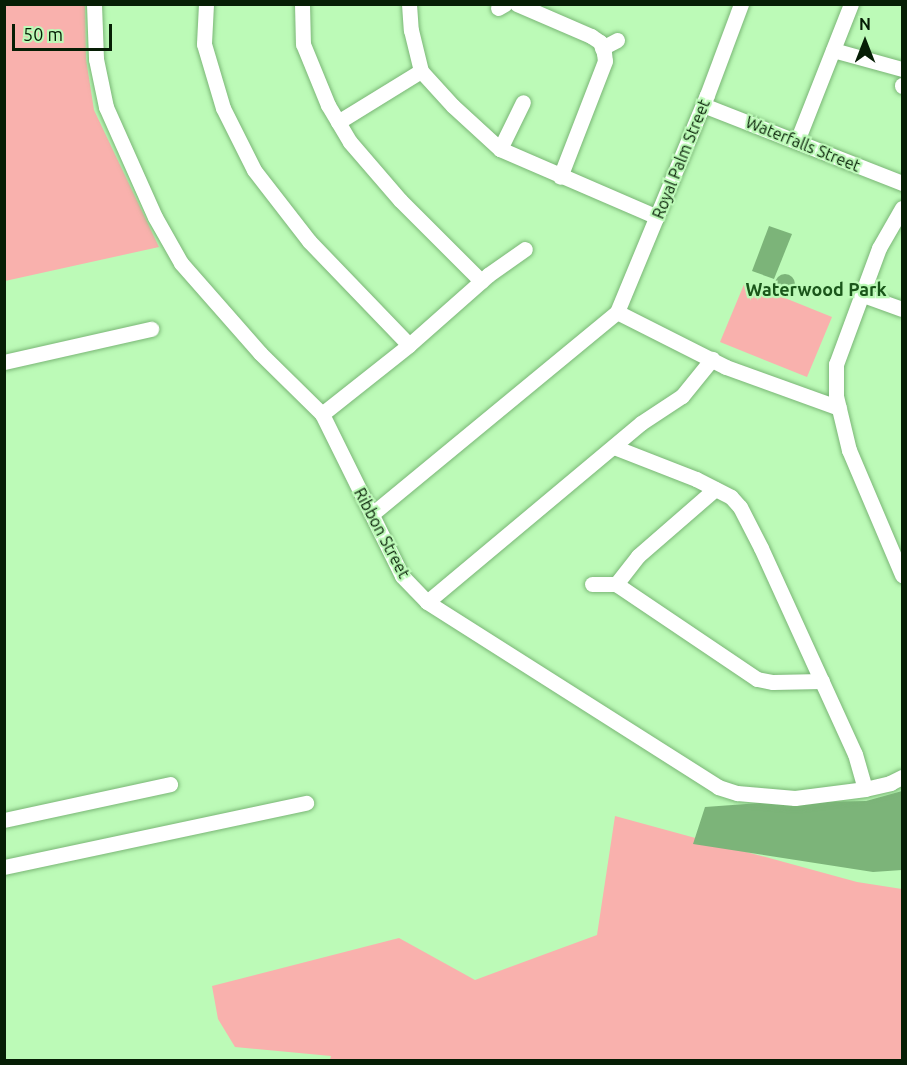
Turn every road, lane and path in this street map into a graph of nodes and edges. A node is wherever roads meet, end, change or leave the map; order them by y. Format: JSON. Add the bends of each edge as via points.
{"nodes":[{"id":1,"x":94,"y":4,"type":"edge"},
{"id":2,"x":206,"y":4,"type":"edge"},
{"id":3,"x":302,"y":4,"type":"edge"},
{"id":4,"x":409,"y":4,"type":"edge"},
{"id":5,"x":517,"y":4,"type":"edge"},
{"id":6,"x":741,"y":4,"type":"edge"},
{"id":7,"x":851,"y":4,"type":"edge"},
{"id":8,"x":617,"y":40,"type":"dead end"},
{"id":9,"x":602,"y":48,"type":"junction"},
{"id":10,"x":833,"y":50,"type":"junction"},
{"id":11,"x":903,"y":69,"type":"edge"},
{"id":12,"x":421,"y":71,"type":"junction"},
{"id":13,"x":523,"y":102,"type":"dead end"},
{"id":14,"x":703,"y":105,"type":"junction"},
{"id":15,"x":338,"y":122,"type":"junction"},
{"id":16,"x":797,"y":141,"type":"junction"},
{"id":17,"x":500,"y":149,"type":"junction"},
{"id":18,"x":560,"y":177,"type":"junction"},
{"id":19,"x":903,"y":183,"type":"edge"},
{"id":20,"x":903,"y":208,"type":"edge"},
{"id":21,"x":657,"y":217,"type":"junction"},
{"id":22,"x":525,"y":249,"type":"dead end"},
{"id":23,"x":481,"y":281,"type":"junction"},
{"id":24,"x":863,"y":295,"type":"junction"},
{"id":25,"x":903,"y":309,"type":"edge"},
{"id":26,"x":617,"y":312,"type":"junction"},
{"id":27,"x":151,"y":329,"type":"dead end"},
{"id":28,"x":409,"y":345,"type":"junction"},
{"id":29,"x":712,"y":360,"type":"junction"},
{"id":30,"x":4,"y":362,"type":"edge"},
{"id":31,"x":838,"y":408,"type":"junction"},
{"id":32,"x":322,"y":414,"type":"junction"},
{"id":33,"x":614,"y":447,"type":"junction"},
{"id":34,"x":715,"y":489,"type":"junction"},
{"id":35,"x":372,"y":514,"type":"junction"},
{"id":36,"x":903,"y":574,"type":"edge"},
{"id":37,"x":592,"y":584,"type":"dead end"},
{"id":38,"x":616,"y":584,"type":"junction"},
{"id":39,"x":427,"y":602,"type":"junction"},
{"id":40,"x":822,"y":681,"type":"junction"},
{"id":41,"x":903,"y":777,"type":"edge"},
{"id":42,"x":170,"y":784,"type":"dead end"},
{"id":43,"x":865,"y":789,"type":"junction"},
{"id":44,"x":306,"y":803,"type":"dead end"},
{"id":45,"x":4,"y":820,"type":"edge"},
{"id":46,"x":4,"y":867,"type":"edge"}],
"edges":[{"from":1,"to":32,"type":"street","name":"Ribbon Street","via":[[96,59],[106,107],[155,217],[181,263],[260,353]]},
{"from":2,"to":28,"type":"street","via":[[204,44],[223,108],[254,170],[309,241]]},
{"from":3,"to":15,"type":"street","via":[[303,44]]},
{"from":4,"to":12,"type":"street"},
{"from":5,"to":9,"type":"street","via":[[591,36]]},
{"from":6,"to":14,"type":"street","name":"Royal Palm Street"},
{"from":7,"to":10,"type":"street"},
{"from":8,"to":9,"type":"street"},
{"from":9,"to":18,"type":"street","via":[[605,61]]},
{"from":10,"to":11,"type":"street"},
{"from":10,"to":16,"type":"street"},
{"from":12,"to":15,"type":"street"},
{"from":12,"to":17,"type":"street"},
{"from":13,"to":17,"type":"street"},
{"from":14,"to":16,"type":"street","name":"Waterfalls Street"},
{"from":14,"to":21,"type":"street","name":"Royal Palm Street"},
{"from":15,"to":23,"type":"street","via":[[350,142],[400,200]]},
{"from":16,"to":19,"type":"street","name":"Waterfalls Street"},
{"from":17,"to":18,"type":"street"},
{"from":18,"to":21,"type":"street"},
{"from":20,"to":24,"type":"street","via":[[879,248]]},
{"from":21,"to":26,"type":"street","name":"Royal Palm Street"},
{"from":22,"to":23,"type":"street"},
{"from":23,"to":28,"type":"street"},
{"from":24,"to":25,"type":"street"},
{"from":24,"to":31,"type":"street","via":[[836,364]]},
{"from":26,"to":29,"type":"street"},
{"from":26,"to":35,"type":"street"},
{"from":27,"to":30,"type":"street"},
{"from":28,"to":32,"type":"street"},
{"from":29,"to":31,"type":"street"},
{"from":29,"to":33,"type":"street","via":[[682,396]]},
{"from":31,"to":36,"type":"street","via":[[849,450]]},
{"from":32,"to":35,"type":"street","name":"Ribbon Street"},
{"from":33,"to":34,"type":"street"},
{"from":33,"to":39,"type":"street"},
{"from":34,"to":38,"type":"street","via":[[638,556]]},
{"from":34,"to":40,"type":"street","via":[[740,507]]},
{"from":35,"to":39,"type":"street","name":"Ribbon Street","via":[[402,576]]},
{"from":37,"to":38,"type":"street"},
{"from":38,"to":40,"type":"street","via":[[757,679]]},
{"from":39,"to":43,"type":"street","name":"Ribbon Street","via":[[718,787],[736,793],[795,798]]},
{"from":40,"to":43,"type":"street","via":[[855,754]]},
{"from":41,"to":43,"type":"street","name":"Ribbon Street"},
{"from":42,"to":45,"type":"street"},
{"from":44,"to":46,"type":"street"}]}
